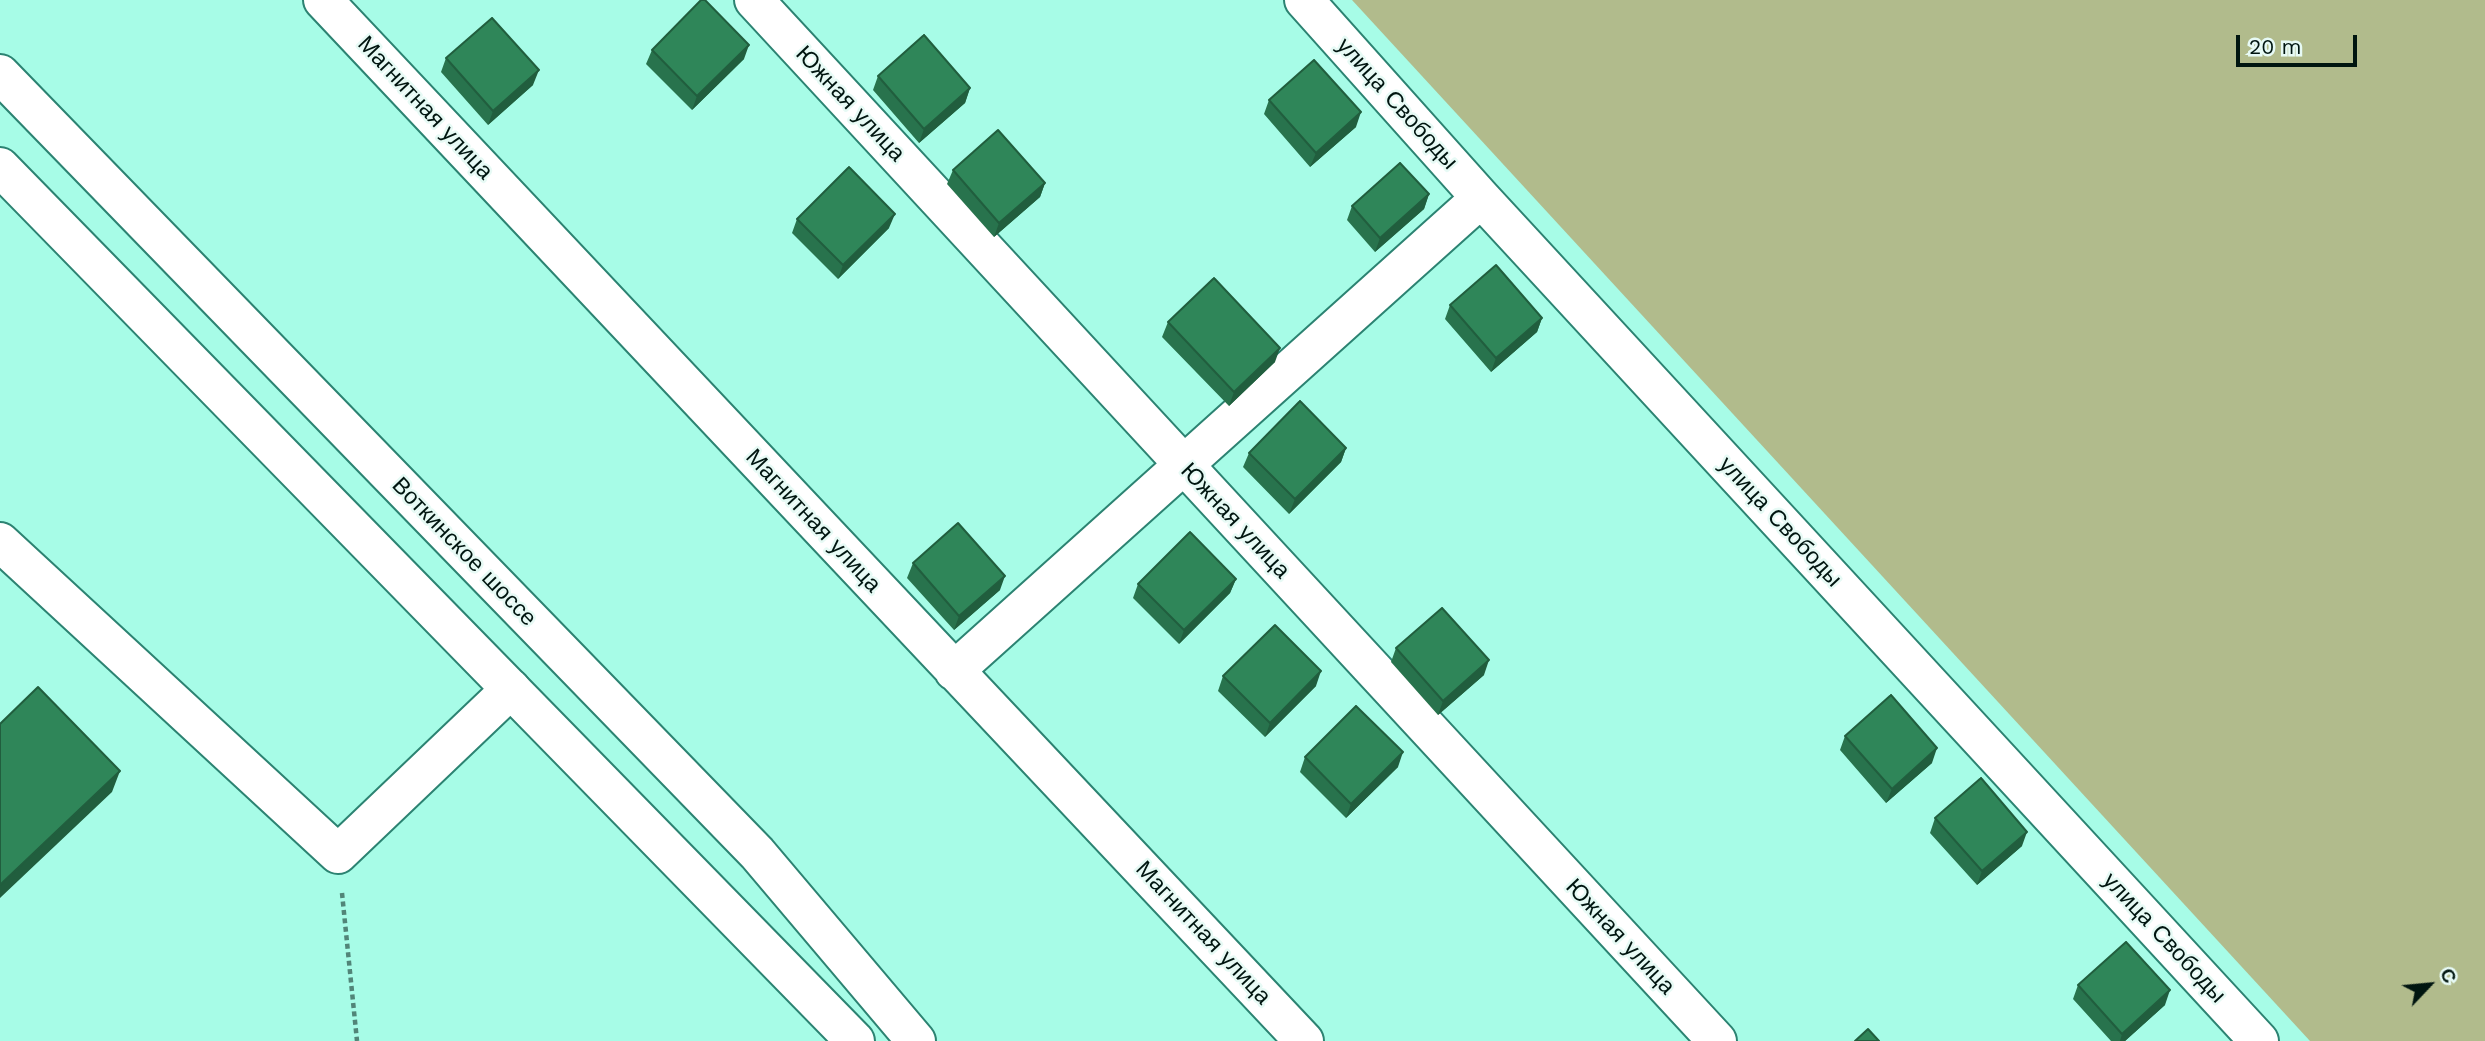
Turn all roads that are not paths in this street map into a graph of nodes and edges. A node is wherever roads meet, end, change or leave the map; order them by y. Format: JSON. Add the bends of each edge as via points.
{"nodes":[{"id":1,"x":323,"y":0,"type":"edge"},
{"id":2,"x":754,"y":0,"type":"edge"},
{"id":3,"x":1304,"y":0,"type":"edge"},
{"id":4,"x":0,"y":74,"type":"edge"},
{"id":5,"x":3,"y":175,"type":"edge"},
{"id":6,"x":1481,"y":198,"type":"junction"},
{"id":7,"x":1184,"y":465,"type":"junction"},
{"id":8,"x":0,"y":542,"type":"edge"},
{"id":9,"x":954,"y":671,"type":"junction"},
{"id":10,"x":511,"y":689,"type":"junction"},
{"id":11,"x":855,"y":1041,"type":"edge"},
{"id":12,"x":916,"y":1041,"type":"edge"},
{"id":13,"x":1304,"y":1041,"type":"edge"},
{"id":14,"x":1717,"y":1041,"type":"edge"},
{"id":15,"x":2259,"y":1041,"type":"edge"}],
"edges":[{"from":1,"to":9,"type":"street","name":"Магнитная улица"},
{"from":2,"to":7,"type":"street","name":"Южная улица"},
{"from":3,"to":6,"type":"street","name":"улица Свободы"},
{"from":4,"to":12,"type":"street","name":"Воткинское шоссе","via":[[757,853]]},
{"from":5,"to":10,"type":"street"},
{"from":6,"to":7,"type":"street"},
{"from":6,"to":15,"type":"street","name":"улица Свободы"},
{"from":7,"to":9,"type":"street"},
{"from":7,"to":14,"type":"street","name":"Южная улица"},
{"from":8,"to":10,"type":"street","via":[[338,854]]},
{"from":9,"to":13,"type":"street","name":"Магнитная улица"},
{"from":10,"to":11,"type":"street"}]}
